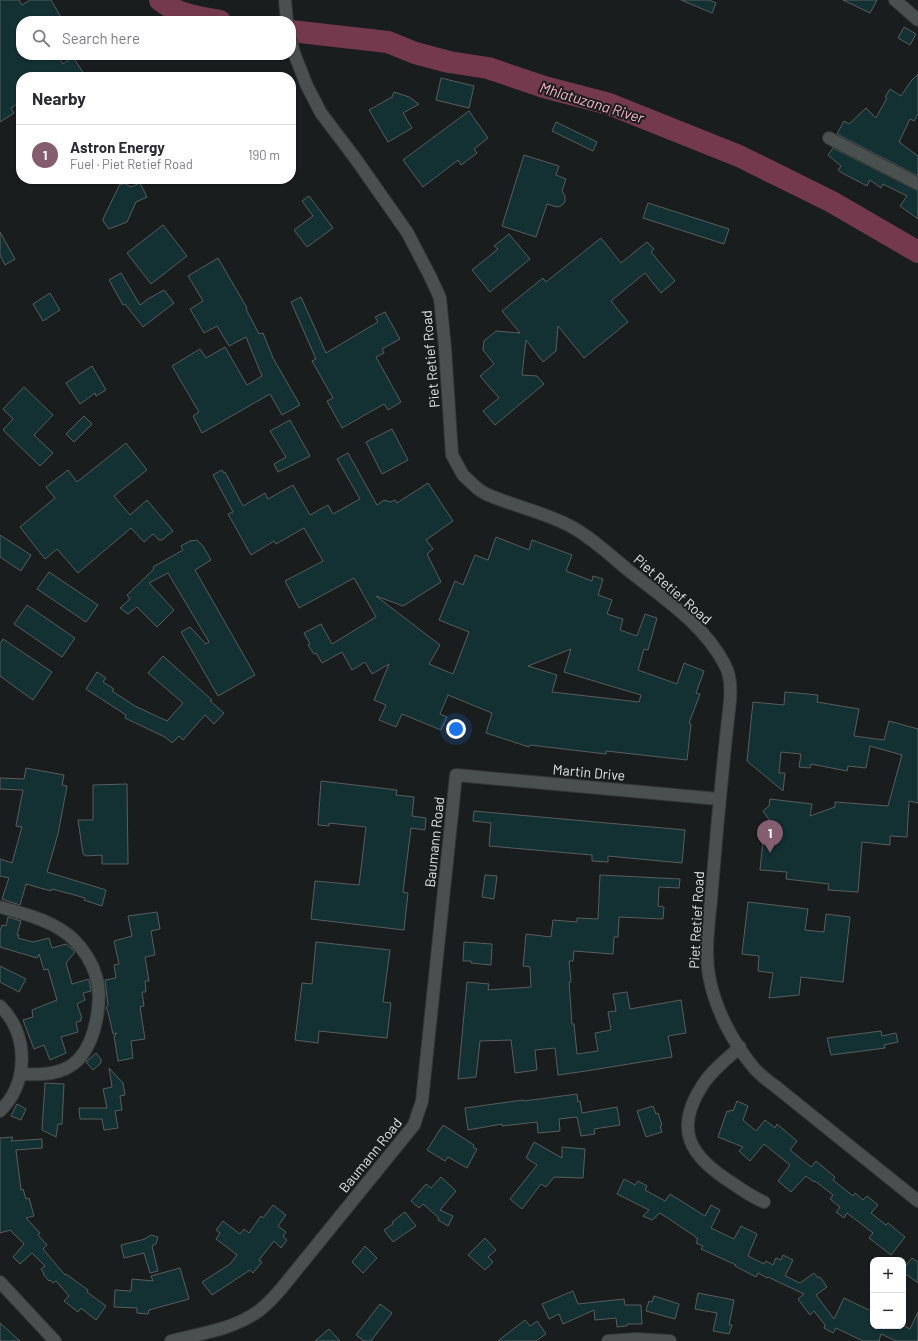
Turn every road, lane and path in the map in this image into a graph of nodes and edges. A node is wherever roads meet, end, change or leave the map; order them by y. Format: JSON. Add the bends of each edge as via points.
{"nodes":[{"id":1,"x":285,"y":0,"type":"edge"},
{"id":2,"x":895,"y":0,"type":"edge"},
{"id":3,"x":287,"y":16,"type":"edge"},
{"id":4,"x":918,"y":20,"type":"edge"},
{"id":5,"x":296,"y":58,"type":"edge"},
{"id":6,"x":829,"y":138,"type":"dead end"},
{"id":7,"x":918,"y":184,"type":"edge"},
{"id":8,"x":456,"y":775,"type":"joint"},
{"id":9,"x":719,"y":799,"type":"junction"},
{"id":10,"x":0,"y":907,"type":"edge"},
{"id":11,"x":0,"y":1006,"type":"edge"},
{"id":12,"x":740,"y":1047,"type":"junction"},
{"id":13,"x":21,"y":1074,"type":"junction"},
{"id":14,"x":0,"y":1111,"type":"edge"},
{"id":15,"x":918,"y":1201,"type":"edge"},
{"id":16,"x":764,"y":1202,"type":"dead end"},
{"id":17,"x":0,"y":1282,"type":"edge"},
{"id":18,"x":55,"y":1341,"type":"edge"},
{"id":19,"x":171,"y":1341,"type":"edge"},
{"id":20,"x":608,"y":1341,"type":"edge"},
{"id":21,"x":670,"y":1341,"type":"edge"}],
"edges":[{"from":1,"to":3,"type":"street"},
{"from":2,"to":4,"type":"street"},
{"from":5,"to":9,"type":"street","name":"Piet Retief Road","via":[[320,113],[407,232],[440,298],[452,455],[462,475],[486,494],[572,527],[680,612],[720,655],[731,687]]},
{"from":6,"to":7,"type":"street"},
{"from":8,"to":9,"type":"street","name":"Martin Drive"},
{"from":8,"to":19,"type":"street","name":"Baumann Road","via":[[422,1101],[414,1124],[268,1303],[242,1321]]},
{"from":9,"to":12,"type":"street","name":"Piet Retief Road","via":[[707,966],[719,1008]]},
{"from":10,"to":13,"type":"street","via":[[59,928],[84,951],[97,977],[98,1012],[86,1048],[78,1060],[66,1068],[51,1073]]},
{"from":11,"to":13,"type":"street","via":[[13,1022],[19,1035],[22,1050]]},
{"from":12,"to":15,"type":"street","name":"Piet Retief Road","via":[[755,1069],[765,1078]]},
{"from":12,"to":16,"type":"street","via":[[702,1085],[690,1108],[688,1131],[690,1142],[710,1168]]},
{"from":13,"to":14,"type":"street","via":[[15,1092]]},
{"from":17,"to":18,"type":"street"},
{"from":20,"to":21,"type":"street"}]}
